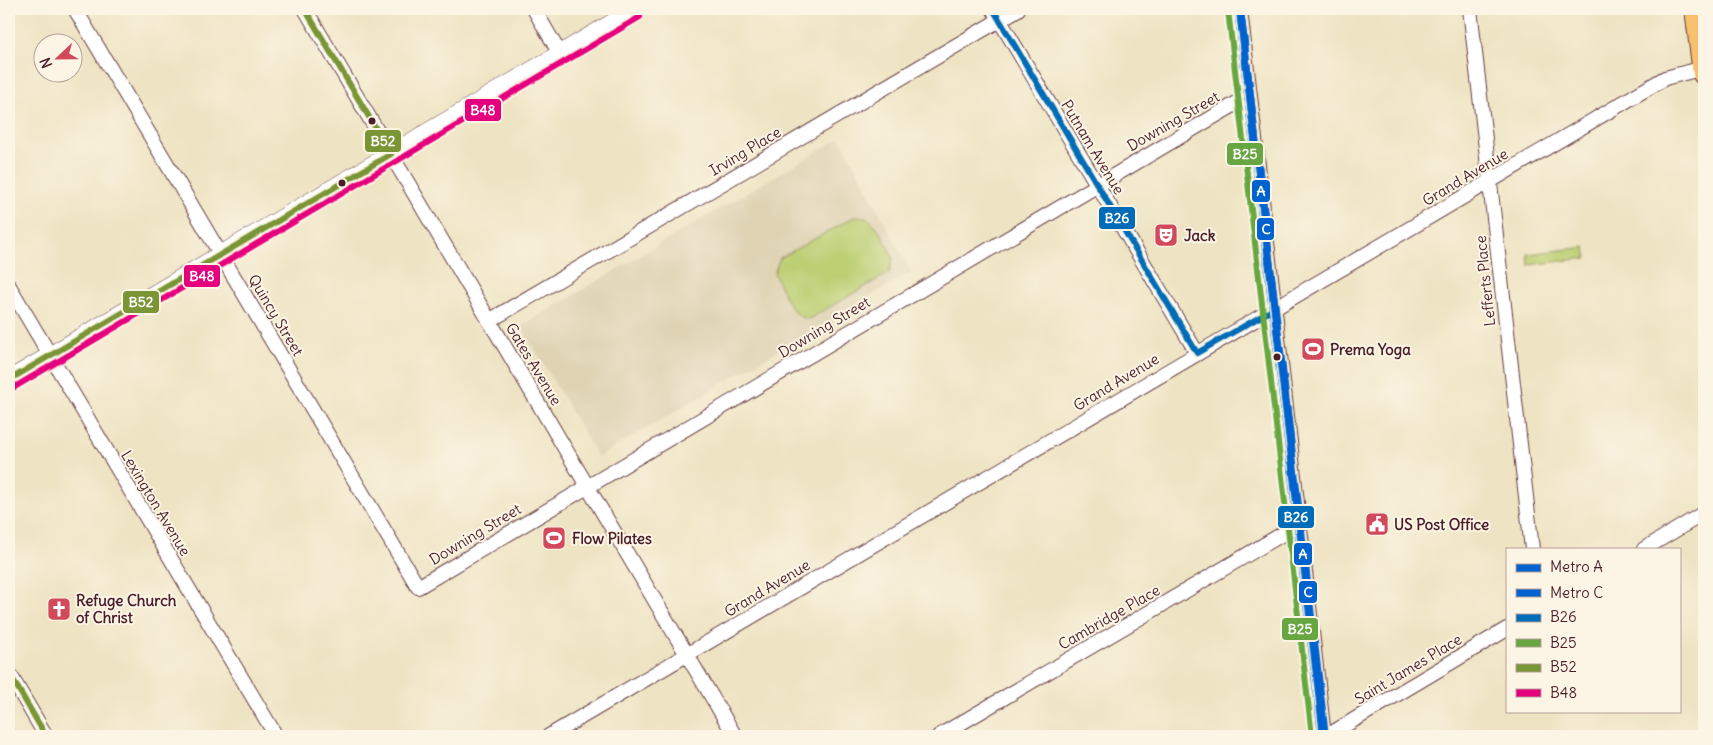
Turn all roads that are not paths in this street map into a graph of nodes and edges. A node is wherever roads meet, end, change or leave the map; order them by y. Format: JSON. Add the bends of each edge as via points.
{"nodes":[{"id":1,"x":75,"y":9,"type":"edge"},
{"id":2,"x":305,"y":9,"type":"edge"},
{"id":3,"x":534,"y":9,"type":"edge"},
{"id":4,"x":636,"y":9,"type":"edge"},
{"id":5,"x":1018,"y":9,"type":"edge"},
{"id":6,"x":1237,"y":9,"type":"edge"},
{"id":7,"x":1470,"y":9,"type":"edge"},
{"id":8,"x":1696,"y":9,"type":"edge"},
{"id":9,"x":996,"y":14,"type":"edge"},
{"id":10,"x":560,"y":54,"type":"junction"},
{"id":11,"x":1704,"y":72,"type":"edge"},
{"id":12,"x":1247,"y":97,"type":"junction"},
{"id":13,"x":391,"y":154,"type":"junction"},
{"id":14,"x":1490,"y":180,"type":"junction"},
{"id":15,"x":1097,"y":184,"type":"junction"},
{"id":16,"x":221,"y":254,"type":"junction"},
{"id":17,"x":9,"y":286,"type":"edge"},
{"id":18,"x":1272,"y":310,"type":"junction"},
{"id":19,"x":489,"y":321,"type":"junction"},
{"id":20,"x":1197,"y":353,"type":"junction"},
{"id":21,"x":50,"y":356,"type":"junction"},
{"id":22,"x":9,"y":380,"type":"edge"},
{"id":23,"x":587,"y":486,"type":"junction"},
{"id":24,"x":1704,"y":514,"type":"edge"},
{"id":25,"x":1296,"y":526,"type":"junction"},
{"id":26,"x":1532,"y":548,"type":"edge"},
{"id":27,"x":1646,"y":548,"type":"edge"},
{"id":28,"x":418,"y":587,"type":"joint"},
{"id":29,"x":1506,"y":630,"type":"edge"},
{"id":30,"x":687,"y":655,"type":"junction"},
{"id":31,"x":9,"y":673,"type":"edge"},
{"id":32,"x":46,"y":736,"type":"edge"},
{"id":33,"x":276,"y":736,"type":"edge"},
{"id":34,"x":549,"y":736,"type":"edge"},
{"id":35,"x":735,"y":736,"type":"edge"},
{"id":36,"x":939,"y":736,"type":"edge"},
{"id":37,"x":1321,"y":736,"type":"edge"},
{"id":38,"x":1327,"y":736,"type":"edge"}],
"edges":[{"from":1,"to":16,"type":"street","name":"Quincy Street"},
{"from":2,"to":13,"type":"street","name":"Gates Avenue"},
{"from":3,"to":10,"type":"street"},
{"from":4,"to":10,"type":"street"},
{"from":5,"to":9,"type":"street","name":"Irving Place"},
{"from":6,"to":12,"type":"main road"},
{"from":7,"to":14,"type":"street","name":"Lefferts Place"},
{"from":8,"to":11,"type":"main road"},
{"from":9,"to":15,"type":"street","name":"Putnam Avenue"},
{"from":9,"to":19,"type":"street","name":"Irving Place"},
{"from":10,"to":13,"type":"street"},
{"from":11,"to":14,"type":"street","name":"Grand Avenue","via":[[1696,70],[1665,78]]},
{"from":12,"to":15,"type":"street","name":"Downing Street"},
{"from":12,"to":18,"type":"main road"},
{"from":13,"to":16,"type":"street"},
{"from":13,"to":19,"type":"street","name":"Gates Avenue"},
{"from":14,"to":18,"type":"street","name":"Grand Avenue"},
{"from":14,"to":26,"type":"street","name":"Lefferts Place"},
{"from":15,"to":20,"type":"street","name":"Putnam Avenue"},
{"from":15,"to":23,"type":"street","name":"Downing Street"},
{"from":16,"to":21,"type":"street"},
{"from":16,"to":28,"type":"street","name":"Quincy Street"},
{"from":17,"to":21,"type":"street","name":"Lexington Avenue"},
{"from":18,"to":20,"type":"street","name":"Grand Avenue"},
{"from":18,"to":25,"type":"main road"},
{"from":19,"to":23,"type":"street","name":"Gates Avenue"},
{"from":20,"to":30,"type":"street","name":"Grand Avenue"},
{"from":21,"to":22,"type":"street"},
{"from":21,"to":33,"type":"street","name":"Lexington Avenue"},
{"from":23,"to":28,"type":"street","name":"Downing Street"},
{"from":23,"to":30,"type":"street","name":"Gates Avenue"},
{"from":24,"to":27,"type":"street"},
{"from":25,"to":36,"type":"street","name":"Cambridge Place"},
{"from":25,"to":37,"type":"main road"},
{"from":29,"to":38,"type":"street","name":"Saint James Place"},
{"from":30,"to":34,"type":"street","name":"Grand Avenue"},
{"from":30,"to":35,"type":"street","name":"Gates Avenue"},
{"from":31,"to":32,"type":"street"}]}
